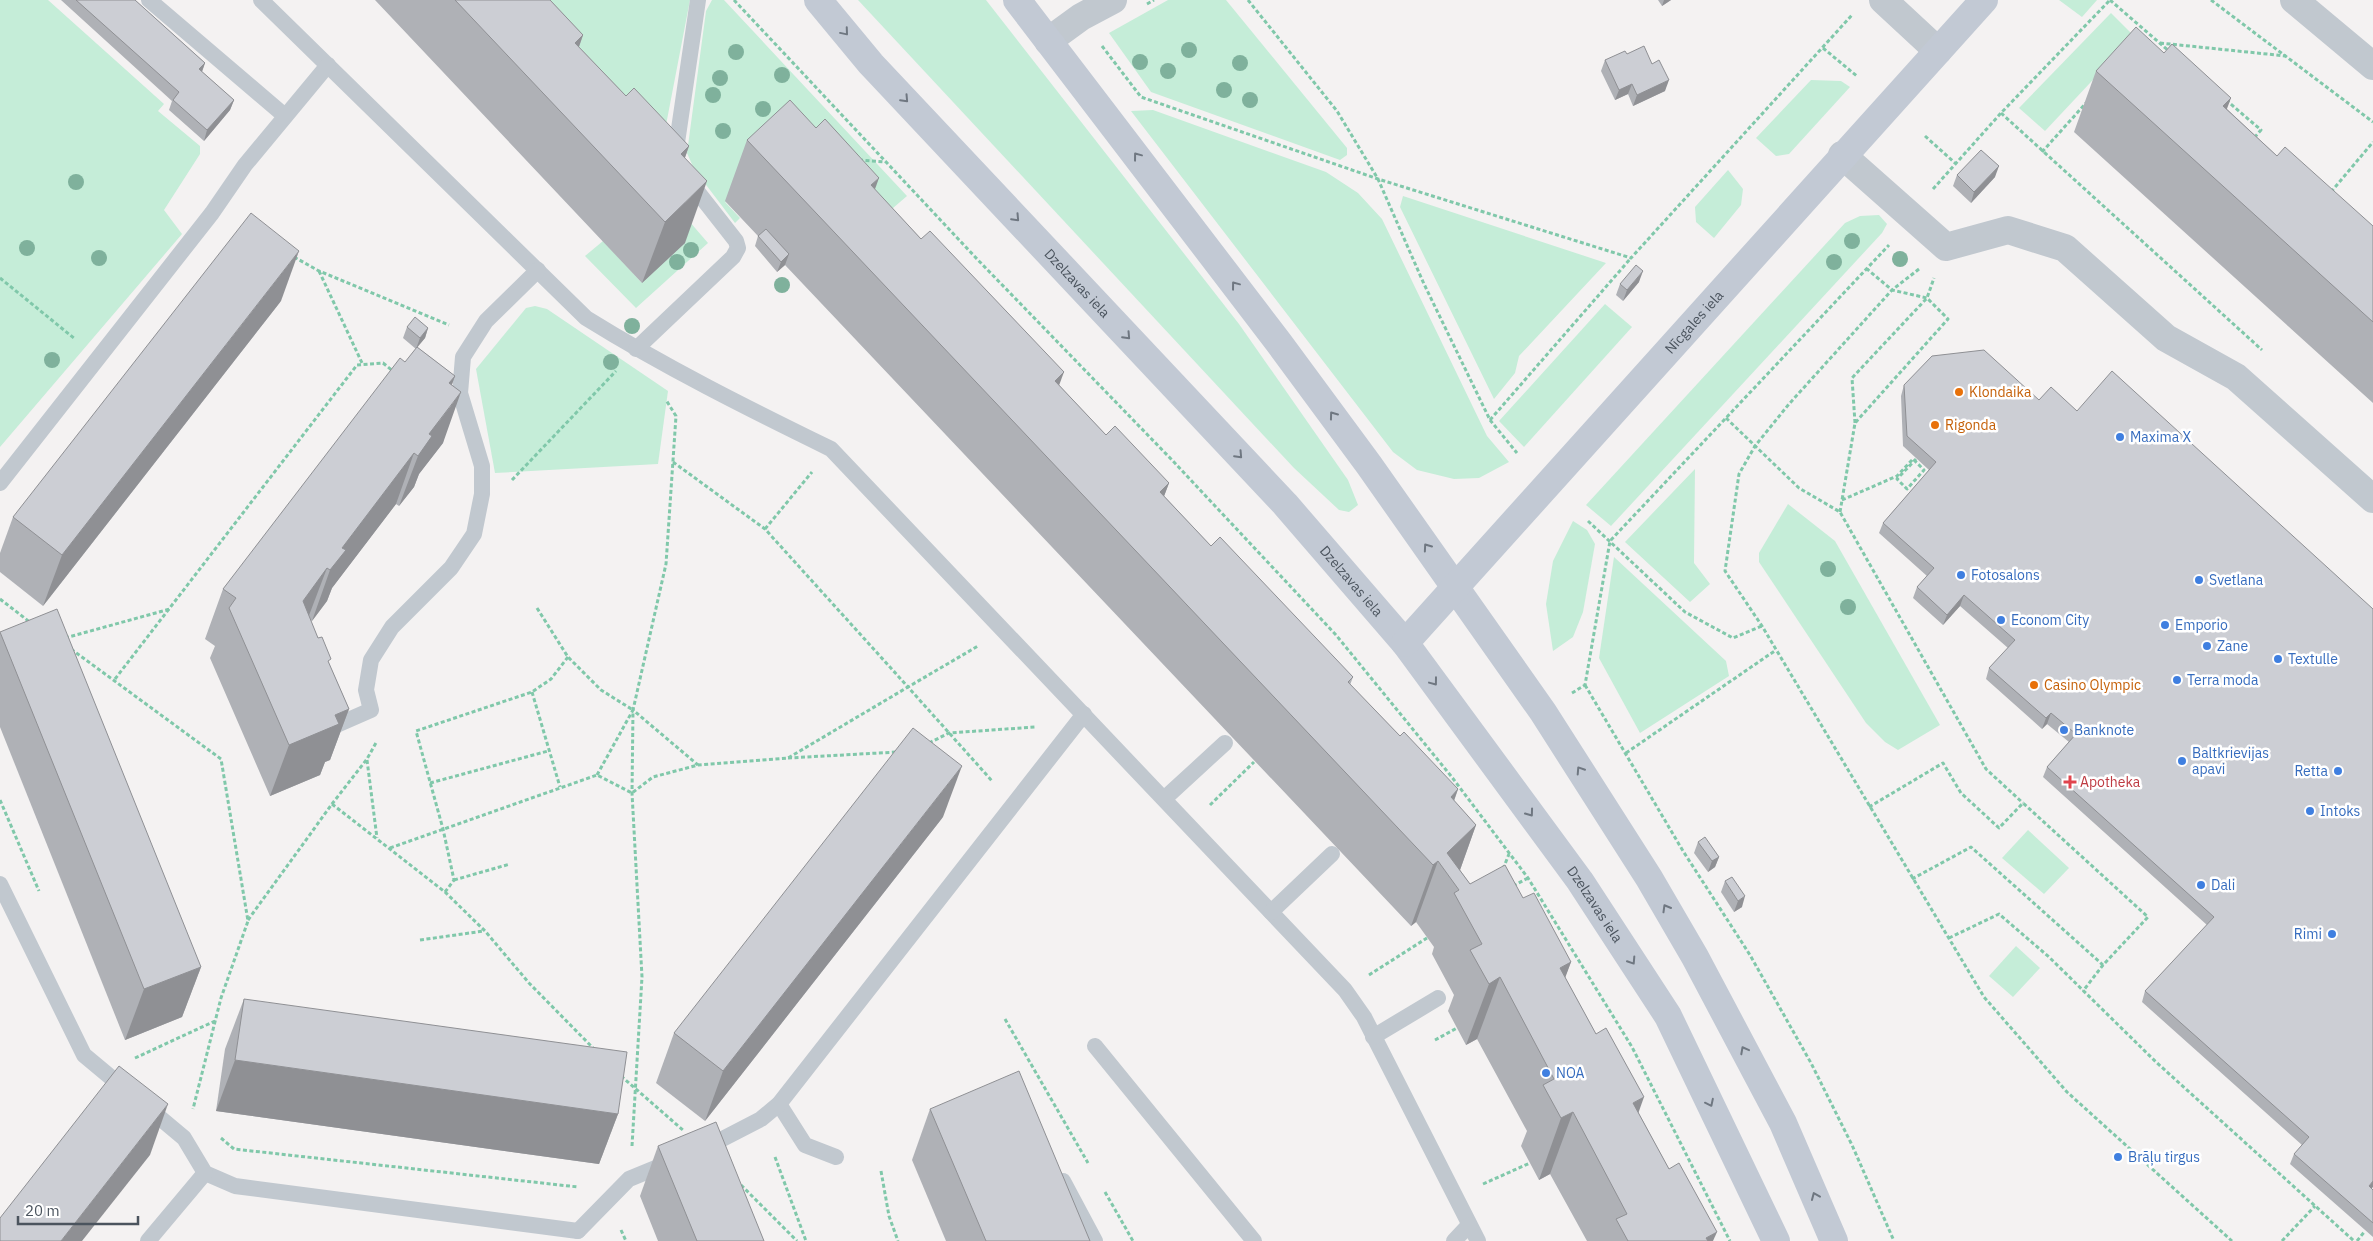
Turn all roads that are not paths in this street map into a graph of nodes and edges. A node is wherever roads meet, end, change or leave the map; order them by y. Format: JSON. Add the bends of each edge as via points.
{"nodes":[{"id":1,"x":149,"y":0,"type":"edge"},
{"id":2,"x":262,"y":0,"type":"edge"},
{"id":3,"x":698,"y":0,"type":"edge"},
{"id":4,"x":818,"y":0,"type":"edge"},
{"id":5,"x":1017,"y":0,"type":"edge"},
{"id":6,"x":1113,"y":0,"type":"edge"},
{"id":7,"x":1883,"y":0,"type":"edge"},
{"id":8,"x":1984,"y":0,"type":"edge"},
{"id":9,"x":2294,"y":0,"type":"edge"},
{"id":10,"x":1048,"y":41,"type":"junction"},
{"id":11,"x":1938,"y":51,"type":"junction"},
{"id":12,"x":328,"y":65,"type":"junction"},
{"id":13,"x":2373,"y":66,"type":"edge"},
{"id":14,"x":285,"y":116,"type":"junction"},
{"id":15,"x":1842,"y":156,"type":"junction"},
{"id":16,"x":538,"y":270,"type":"junction"},
{"id":17,"x":636,"y":349,"type":"junction"},
{"id":18,"x":0,"y":483,"type":"edge"},
{"id":19,"x":2373,"y":499,"type":"edge"},
{"id":20,"x":1455,"y":587,"type":"junction"},
{"id":21,"x":1405,"y":643,"type":"junction"},
{"id":22,"x":1080,"y":719,"type":"junction"},
{"id":23,"x":318,"y":733,"type":"edge"},
{"id":24,"x":1224,"y":743,"type":"dead end"},
{"id":25,"x":1164,"y":799,"type":"junction"},
{"id":26,"x":1332,"y":854,"type":"dead end"},
{"id":27,"x":0,"y":884,"type":"edge"},
{"id":28,"x":1271,"y":912,"type":"junction"},
{"id":29,"x":1438,"y":998,"type":"dead end"},
{"id":30,"x":1373,"y":1037,"type":"junction"},
{"id":31,"x":1095,"y":1046,"type":"dead end"},
{"id":32,"x":779,"y":1104,"type":"junction"},
{"id":33,"x":836,"y":1157,"type":"dead end"},
{"id":34,"x":1056,"y":1170,"type":"edge"},
{"id":35,"x":205,"y":1173,"type":"junction"},
{"id":36,"x":1469,"y":1225,"type":"junction"},
{"id":37,"x":580,"y":1236,"type":"edge"},
{"id":38,"x":148,"y":1241,"type":"edge"},
{"id":39,"x":1095,"y":1241,"type":"edge"},
{"id":40,"x":1254,"y":1241,"type":"edge"},
{"id":41,"x":1454,"y":1241,"type":"edge"},
{"id":42,"x":1478,"y":1241,"type":"edge"},
{"id":43,"x":1776,"y":1241,"type":"edge"},
{"id":44,"x":1834,"y":1241,"type":"edge"}],
"edges":[{"from":1,"to":14,"type":"lane"},
{"from":2,"to":12,"type":"lane"},
{"from":3,"to":17,"type":"lane","via":[[674,159],[736,240],[738,248],[733,258]]},
{"from":4,"to":21,"type":"main road","name":"Dzelzavas iela","one_way":true,"via":[[871,64],[1285,504]]},
{"from":5,"to":10,"type":"main road"},
{"from":6,"to":10,"type":"street","via":[[1081,17]]},
{"from":7,"to":11,"type":"street"},
{"from":8,"to":11,"type":"main road","name":"Nīcgales iela"},
{"from":9,"to":13,"type":"street"},
{"from":20,"to":10,"type":"main road","one_way":true,"via":[[1280,343]]},
{"from":11,"to":15,"type":"main road","name":"Nīcgales iela"},
{"from":12,"to":14,"type":"lane"},
{"from":12,"to":16,"type":"lane"},
{"from":14,"to":18,"type":"lane"},
{"from":15,"to":19,"type":"street","via":[[1946,247],[2008,230],[2064,248],[2166,338],[2236,377]]},
{"from":15,"to":20,"type":"main road","name":"Nīcgales iela"},
{"from":16,"to":17,"type":"lane","via":[[586,318]]},
{"from":16,"to":23,"type":"lane","via":[[486,322],[463,357],[460,393],[482,466],[482,494],[474,534],[451,568],[392,627],[371,660],[366,690],[371,710]]},
{"from":17,"to":22,"type":"lane","via":[[831,449],[1004,631]]},
{"from":20,"to":21,"type":"main road","name":"Nīcgales iela"},
{"from":44,"to":20,"type":"main road","one_way":true,"via":[[1783,1123],[1663,902],[1543,712]]},
{"from":21,"to":43,"type":"main road","name":"Dzelzavas iela","one_way":true,"via":[[1580,881],[1668,1016]]},
{"from":22,"to":25,"type":"lane"},
{"from":22,"to":32,"type":"lane"},
{"from":24,"to":25,"type":"lane"},
{"from":25,"to":28,"type":"lane"},
{"from":26,"to":28,"type":"lane"},
{"from":27,"to":35,"type":"lane","via":[[84,1055],[184,1138]]},
{"from":28,"to":30,"type":"lane","via":[[1345,990],[1364,1017]]},
{"from":29,"to":30,"type":"lane"},
{"from":30,"to":36,"type":"lane"},
{"from":31,"to":40,"type":"lane"},
{"from":32,"to":33,"type":"lane","via":[[805,1145]]},
{"from":32,"to":37,"type":"lane","via":[[761,1119],[705,1148],[629,1179]]},
{"from":34,"to":39,"type":"lane"},
{"from":35,"to":37,"type":"lane","via":[[235,1186]]},
{"from":35,"to":38,"type":"lane"},
{"from":36,"to":41,"type":"lane"},
{"from":36,"to":42,"type":"lane"}]}
